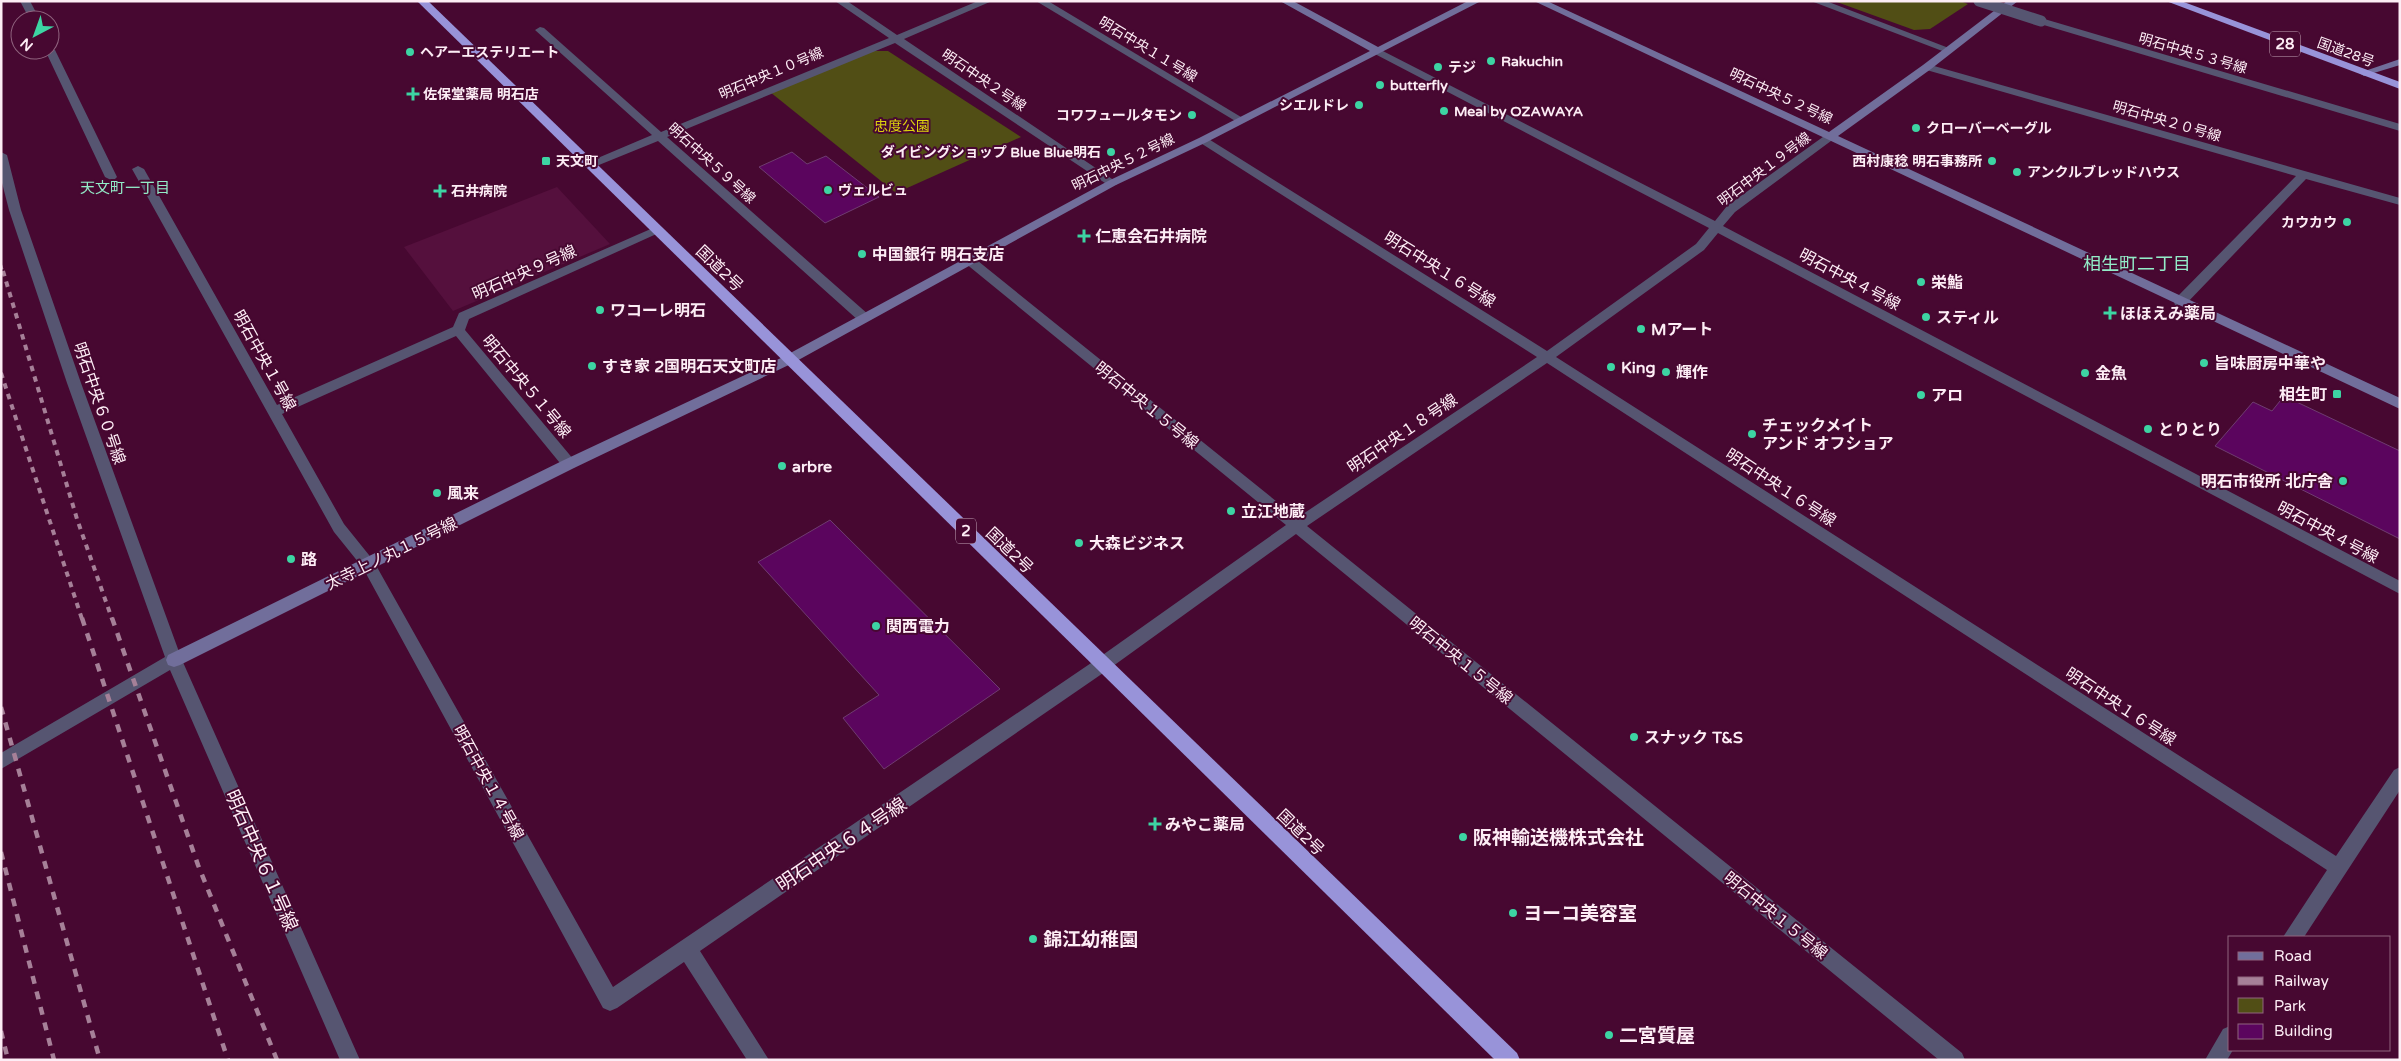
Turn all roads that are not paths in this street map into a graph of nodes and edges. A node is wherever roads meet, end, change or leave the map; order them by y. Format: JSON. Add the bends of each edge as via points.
{"nodes":[{"id":1,"x":422,"y":1,"type":"edge"},
{"id":2,"x":840,"y":1,"type":"edge"},
{"id":3,"x":986,"y":1,"type":"edge"},
{"id":4,"x":1042,"y":1,"type":"edge"},
{"id":5,"x":1285,"y":1,"type":"edge"},
{"id":6,"x":1476,"y":1,"type":"edge"},
{"id":7,"x":1539,"y":1,"type":"edge"},
{"id":8,"x":1816,"y":1,"type":"edge"},
{"id":9,"x":1979,"y":1,"type":"edge"},
{"id":10,"x":2013,"y":1,"type":"edge"},
{"id":11,"x":2171,"y":1,"type":"edge"},
{"id":12,"x":540,"y":30,"type":"dead end"},
{"id":13,"x":895,"y":38,"type":"junction"},
{"id":14,"x":1949,"y":50,"type":"junction"},
{"id":15,"x":1378,"y":51,"type":"junction"},
{"id":16,"x":55,"y":60,"type":"edge"},
{"id":17,"x":2400,"y":62,"type":"edge"},
{"id":18,"x":1926,"y":68,"type":"junction"},
{"id":19,"x":2364,"y":73,"type":"junction"},
{"id":20,"x":2400,"y":86,"type":"edge"},
{"id":21,"x":1241,"y":120,"type":"junction"},
{"id":22,"x":2400,"y":128,"type":"edge"},
{"id":23,"x":660,"y":136,"type":"junction"},
{"id":24,"x":1831,"y":136,"type":"junction"},
{"id":25,"x":1203,"y":140,"type":"junction"},
{"id":26,"x":1,"y":155,"type":"edge"},
{"id":27,"x":590,"y":165,"type":"junction"},
{"id":28,"x":138,"y":169,"type":"dead end"},
{"id":29,"x":2303,"y":175,"type":"junction"},
{"id":30,"x":111,"y":177,"type":"dead end"},
{"id":31,"x":1112,"y":183,"type":"junction"},
{"id":32,"x":2400,"y":202,"type":"edge"},
{"id":33,"x":1716,"y":227,"type":"junction"},
{"id":34,"x":657,"y":231,"type":"junction"},
{"id":35,"x":969,"y":260,"type":"junction"},
{"id":36,"x":2180,"y":302,"type":"junction"},
{"id":37,"x":864,"y":318,"type":"junction"},
{"id":38,"x":458,"y":330,"type":"junction"},
{"id":39,"x":1547,"y":357,"type":"junction"},
{"id":40,"x":788,"y":360,"type":"junction"},
{"id":41,"x":2400,"y":404,"type":"edge"},
{"id":42,"x":275,"y":412,"type":"junction"},
{"id":43,"x":569,"y":464,"type":"junction"},
{"id":44,"x":1296,"y":526,"type":"junction"},
{"id":45,"x":368,"y":564,"type":"junction"},
{"id":46,"x":2400,"y":588,"type":"edge"},
{"id":47,"x":174,"y":660,"type":"junction"},
{"id":48,"x":1103,"y":664,"type":"junction"},
{"id":49,"x":1,"y":762,"type":"edge"},
{"id":50,"x":2400,"y":775,"type":"edge"},
{"id":51,"x":2338,"y":867,"type":"junction"},
{"id":52,"x":2294,"y":936,"type":"edge"},
{"id":53,"x":687,"y":949,"type":"junction"},
{"id":54,"x":610,"y":1001,"type":"joint"},
{"id":55,"x":2228,"y":1039,"type":"edge"},
{"id":56,"x":350,"y":1060,"type":"edge"},
{"id":57,"x":759,"y":1060,"type":"edge"},
{"id":58,"x":1510,"y":1060,"type":"edge"},
{"id":59,"x":1955,"y":1060,"type":"edge"},
{"id":60,"x":2214,"y":1060,"type":"edge"}],
"edges":[{"from":1,"to":27,"type":"highway","name":"国道2号","number":"2"},
{"from":2,"to":13,"type":"street","name":"明石中央２号線"},
{"from":3,"to":13,"type":"street","name":"明石中央１０号線"},
{"from":4,"to":21,"type":"street","name":"明石中央１１号線"},
{"from":5,"to":15,"type":"street","name":"明石中央４号線"},
{"from":6,"to":15,"type":"street","name":"明石中央５２号線"},
{"from":7,"to":24,"type":"street","name":"明石中央５２号線"},
{"from":8,"to":14,"type":"street"},
{"from":9,"to":22,"type":"street","name":"明石中央５３号線","bridge":true},
{"from":10,"to":14,"type":"street","name":"明石中央５２号線"},
{"from":11,"to":19,"type":"highway","name":"国道28号","number":"28"},
{"from":12,"to":23,"type":"street","name":"明石中央５９号線"},
{"from":13,"to":23,"type":"street","name":"明石中央１０号線"},
{"from":13,"to":31,"type":"street","name":"明石中央２号線"},
{"from":14,"to":18,"type":"street","name":"明石中央５２号線"},
{"from":15,"to":21,"type":"street","name":"明石中央５２号線"},
{"from":15,"to":33,"type":"street","name":"明石中央４号線"},
{"from":16,"to":30,"type":"street"},
{"from":17,"to":19,"type":"street"},
{"from":18,"to":24,"type":"street","name":"明石中央５２号線"},
{"from":18,"to":29,"type":"street","name":"明石中央２０号線"},
{"from":19,"to":20,"type":"highway","name":"国道28号","number":"28"},
{"from":21,"to":25,"type":"street","name":"明石中央５２号線"},
{"from":23,"to":27,"type":"street","name":"明石中央１０号線"},
{"from":23,"to":37,"type":"street","name":"明石中央５９号線"},
{"from":24,"to":33,"type":"street","name":"明石中央１９号線","via":[[1731,209]]},
{"from":24,"to":36,"type":"street"},
{"from":25,"to":31,"type":"street","name":"明石中央５２号線"},
{"from":25,"to":39,"type":"street","name":"明石中央１６号線"},
{"from":26,"to":47,"type":"street","name":"明石中央６０号線","via":[[15,210],[49,310]]},
{"from":27,"to":34,"type":"highway","name":"国道2号","number":"2"},
{"from":28,"to":42,"type":"street","name":"明石中央１号線"},
{"from":29,"to":32,"type":"street","name":"明石中央２０号線"},
{"from":29,"to":36,"type":"street"},
{"from":31,"to":35,"type":"street","name":"明石中央５２号線"},
{"from":33,"to":39,"type":"street","name":"明石中央１８号線","via":[[1700,247]]},
{"from":33,"to":46,"type":"street","name":"明石中央４号線"},
{"from":34,"to":38,"type":"street","name":"明石中央９号線","via":[[464,316]]},
{"from":34,"to":40,"type":"highway","name":"国道2号","number":"2"},
{"from":35,"to":37,"type":"street","name":"明石中央５２号線"},
{"from":35,"to":44,"type":"street","name":"明石中央１５号線"},
{"from":36,"to":41,"type":"street"},
{"from":37,"to":40,"type":"street","name":"明石中央５２号線"},
{"from":38,"to":42,"type":"street","name":"明石中央９号線"},
{"from":38,"to":43,"type":"street","name":"明石中央５１号線"},
{"from":39,"to":44,"type":"street","name":"明石中央１８号線"},
{"from":39,"to":51,"type":"street","name":"明石中央１６号線"},
{"from":40,"to":43,"type":"street","name":"太寺上ノ丸１５号線"},
{"from":40,"to":48,"type":"highway","name":"国道2号","number":"2"},
{"from":42,"to":45,"type":"street","name":"明石中央１号線","via":[[339,528]]},
{"from":43,"to":45,"type":"street","name":"太寺上ノ丸１５号線"},
{"from":44,"to":48,"type":"street","name":"明石中央１８号線"},
{"from":44,"to":59,"type":"street","name":"明石中央１５号線"},
{"from":45,"to":47,"type":"street","name":"太寺上ノ丸１５号線"},
{"from":45,"to":54,"type":"street","name":"明石中央１４号線"},
{"from":47,"to":49,"type":"street","name":"太寺上ノ丸１５号線"},
{"from":47,"to":56,"type":"street","name":"明石中央６１号線"},
{"from":48,"to":53,"type":"street","name":"明石中央６４号線"},
{"from":48,"to":58,"type":"highway","name":"国道2号","number":"2"},
{"from":50,"to":51,"type":"street"},
{"from":51,"to":52,"type":"street"},
{"from":53,"to":54,"type":"street","name":"明石中央６４号線"},
{"from":53,"to":57,"type":"street"},
{"from":55,"to":60,"type":"street"}]}
